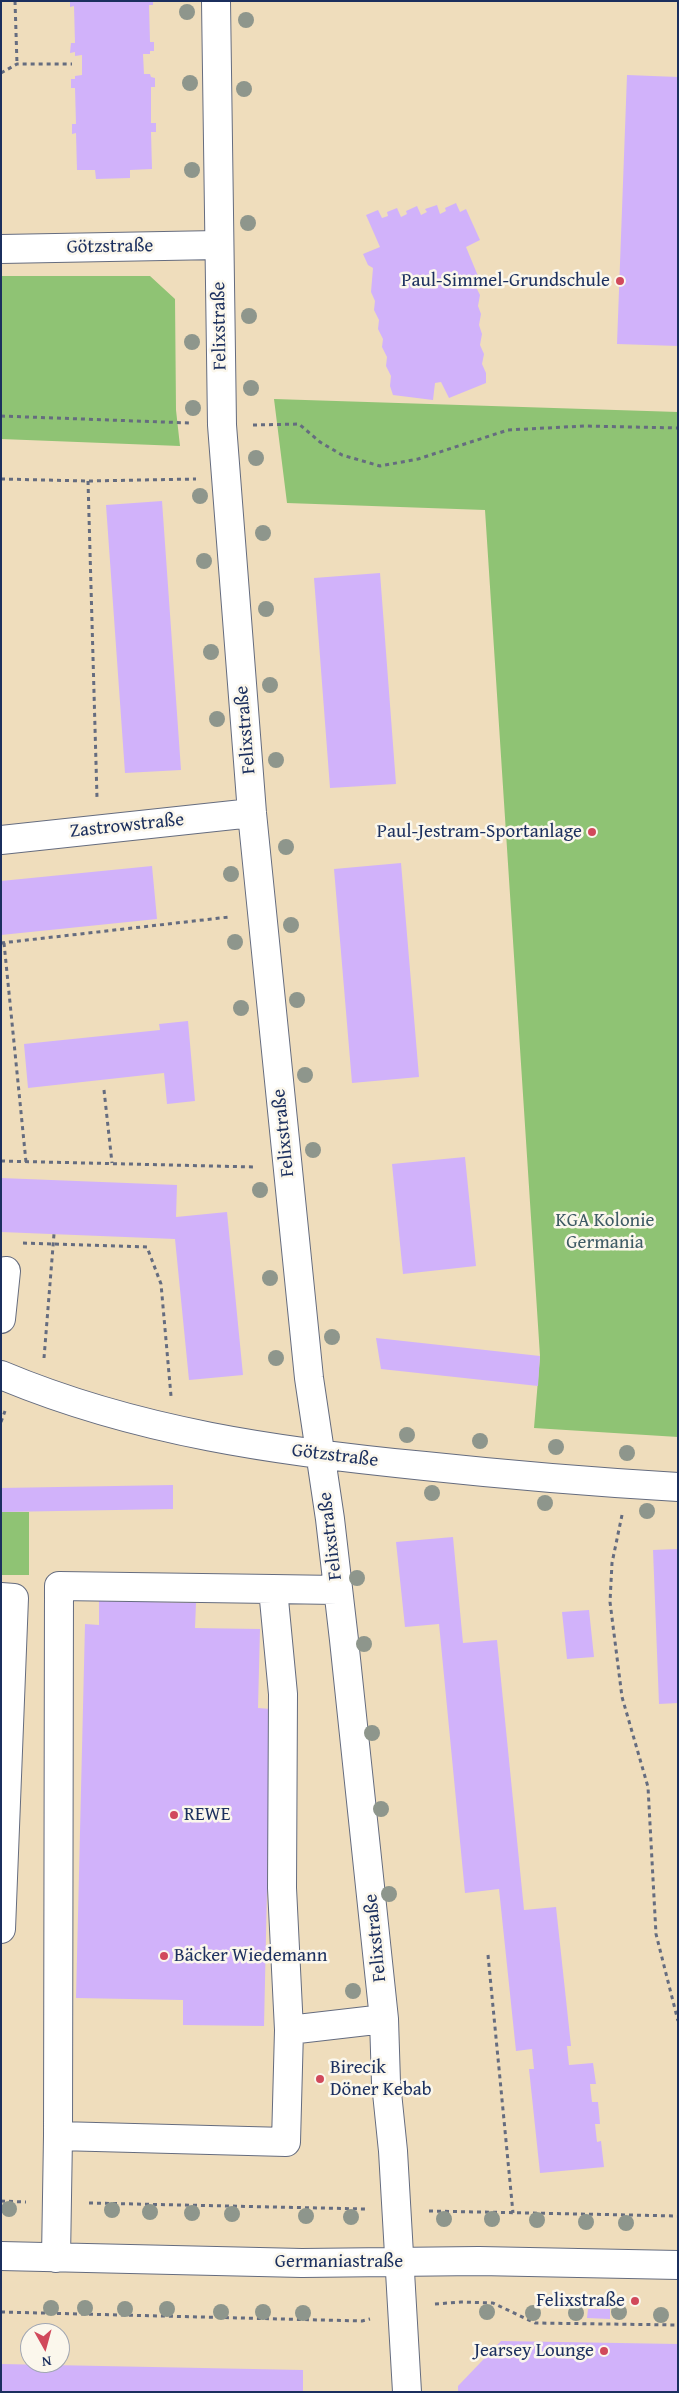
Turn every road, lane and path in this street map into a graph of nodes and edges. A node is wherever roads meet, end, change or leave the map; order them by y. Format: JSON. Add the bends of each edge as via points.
{"nodes":[{"id":1,"x":15,"y":1,"type":"edge"},
{"id":2,"x":216,"y":1,"type":"edge"},
{"id":3,"x":17,"y":64,"type":"junction"},
{"id":4,"x":72,"y":64,"type":"dead end"},
{"id":5,"x":1,"y":73,"type":"edge"},
{"id":6,"x":218,"y":245,"type":"junction"},
{"id":7,"x":1,"y":249,"type":"edge"},
{"id":8,"x":1,"y":416,"type":"edge"},
{"id":9,"x":222,"y":425,"type":"junction"},
{"id":10,"x":678,"y":428,"type":"edge"},
{"id":11,"x":226,"y":476,"type":"junction"},
{"id":12,"x":1,"y":479,"type":"edge"},
{"id":13,"x":88,"y":481,"type":"junction"},
{"id":14,"x":252,"y":813,"type":"junction"},
{"id":15,"x":98,"y":829,"type":"junction"},
{"id":16,"x":1,"y":840,"type":"edge"},
{"id":17,"x":262,"y":913,"type":"junction"},
{"id":18,"x":3,"y":943,"type":"edge"},
{"id":19,"x":104,"y":1090,"type":"dead end"},
{"id":20,"x":1,"y":1161,"type":"edge"},
{"id":21,"x":26,"y":1162,"type":"junction"},
{"id":22,"x":112,"y":1163,"type":"junction"},
{"id":23,"x":288,"y":1168,"type":"junction"},
{"id":24,"x":54,"y":1234,"type":"dead end"},
{"id":25,"x":18,"y":1243,"type":"dead end"},
{"id":26,"x":52,"y":1244,"type":"junction"},
{"id":27,"x":6,"y":1271,"type":"dead end"},
{"id":28,"x":1,"y":1319,"type":"edge"},
{"id":29,"x":1,"y":1375,"type":"edge"},
{"id":30,"x":42,"y":1391,"type":"junction"},
{"id":31,"x":165,"y":1429,"type":"junction"},
{"id":32,"x":320,"y":1456,"type":"junction"},
{"id":33,"x":625,"y":1484,"type":"junction"},
{"id":34,"x":678,"y":1488,"type":"edge"},
{"id":35,"x":273,"y":1589,"type":"junction"},
{"id":36,"x":337,"y":1590,"type":"junction"},
{"id":37,"x":1,"y":1597,"type":"edge"},
{"id":38,"x":1,"y":1929,"type":"edge"},
{"id":39,"x":488,"y":1955,"type":"dead end"},
{"id":40,"x":384,"y":2019,"type":"junction"},
{"id":41,"x":678,"y":2020,"type":"edge"},
{"id":42,"x":289,"y":2030,"type":"junction"},
{"id":43,"x":58,"y":2136,"type":"junction"},
{"id":44,"x":1,"y":2202,"type":"edge"},
{"id":45,"x":57,"y":2203,"type":"junction"},
{"id":46,"x":372,"y":2209,"type":"dead end"},
{"id":47,"x":420,"y":2211,"type":"dead end"},
{"id":48,"x":513,"y":2213,"type":"junction"},
{"id":49,"x":678,"y":2216,"type":"edge"},
{"id":50,"x":1,"y":2256,"type":"edge"},
{"id":51,"x":56,"y":2258,"type":"junction"},
{"id":52,"x":398,"y":2262,"type":"junction"},
{"id":53,"x":678,"y":2265,"type":"edge"},
{"id":54,"x":443,"y":2302,"type":"dead end"},
{"id":55,"x":1,"y":2312,"type":"edge"},
{"id":56,"x":362,"y":2321,"type":"dead end"},
{"id":57,"x":678,"y":2325,"type":"edge"},
{"id":58,"x":407,"y":2392,"type":"edge"}],
"edges":[{"from":1,"to":3,"type":"path"},
{"from":2,"to":6,"type":"street","name":"Felixstraße"},
{"from":3,"to":4,"type":"path"},
{"from":3,"to":5,"type":"path"},
{"from":6,"to":7,"type":"street","name":"Götzstraße"},
{"from":6,"to":9,"type":"street","name":"Felixstraße"},
{"from":8,"to":9,"type":"path"},
{"from":9,"to":10,"type":"path","via":[[299,424],[342,455],[380,466],[418,459],[508,430],[584,426]]},
{"from":9,"to":11,"type":"street","name":"Felixstraße"},
{"from":11,"to":13,"type":"path"},
{"from":11,"to":14,"type":"street","name":"Felixstraße"},
{"from":12,"to":13,"type":"path"},
{"from":13,"to":15,"type":"path"},
{"from":14,"to":15,"type":"street","name":"Zastrowstraße"},
{"from":14,"to":17,"type":"street","name":"Felixstraße"},
{"from":15,"to":16,"type":"street","name":"Zastrowstraße"},
{"from":17,"to":18,"type":"path"},
{"from":17,"to":23,"type":"street","name":"Felixstraße"},
{"from":18,"to":21,"type":"path"},
{"from":19,"to":22,"type":"path"},
{"from":20,"to":21,"type":"path"},
{"from":21,"to":22,"type":"path"},
{"from":22,"to":23,"type":"path"},
{"from":23,"to":32,"type":"street","name":"Felixstraße"},
{"from":24,"to":26,"type":"path"},
{"from":25,"to":26,"type":"path"},
{"from":26,"to":30,"type":"path"},
{"from":26,"to":31,"type":"path","via":[[146,1247],[161,1284],[172,1393]]},
{"from":27,"to":28,"type":"street"},
{"from":29,"to":30,"type":"street","name":"Götzstraße"},
{"from":30,"to":31,"type":"street","name":"Götzstraße"},
{"from":31,"to":32,"type":"street","name":"Götzstraße"},
{"from":32,"to":33,"type":"street","name":"Götzstraße"},
{"from":32,"to":36,"type":"street","name":"Felixstraße"},
{"from":33,"to":34,"type":"street","name":"Götzstraße"},
{"from":33,"to":41,"type":"path","via":[[622,1520],[612,1563],[610,1602],[622,1697],[648,1787],[656,1934]]},
{"from":35,"to":36,"type":"street"},
{"from":35,"to":42,"type":"street","via":[[283,1694],[282,1888]]},
{"from":35,"to":43,"type":"street","via":[[59,1586]]},
{"from":36,"to":40,"type":"street","name":"Felixstraße"},
{"from":37,"to":38,"type":"street","via":[[14,1598]]},
{"from":39,"to":48,"type":"path"},
{"from":40,"to":42,"type":"street"},
{"from":40,"to":52,"type":"street","name":"Felixstraße"},
{"from":42,"to":43,"type":"street","via":[[286,2142]]},
{"from":43,"to":45,"type":"street"},
{"from":44,"to":45,"type":"path"},
{"from":45,"to":46,"type":"path"},
{"from":45,"to":51,"type":"street"},
{"from":47,"to":48,"type":"path"},
{"from":48,"to":49,"type":"path"},
{"from":50,"to":51,"type":"street","name":"Germaniastraße"},
{"from":51,"to":52,"type":"street","name":"Germaniastraße"},
{"from":52,"to":53,"type":"street","name":"Germaniastraße"},
{"from":52,"to":58,"type":"street","name":"Felixstraße"},
{"from":54,"to":57,"type":"path","via":[[493,2304],[535,2323]]},
{"from":55,"to":56,"type":"path"}]}
